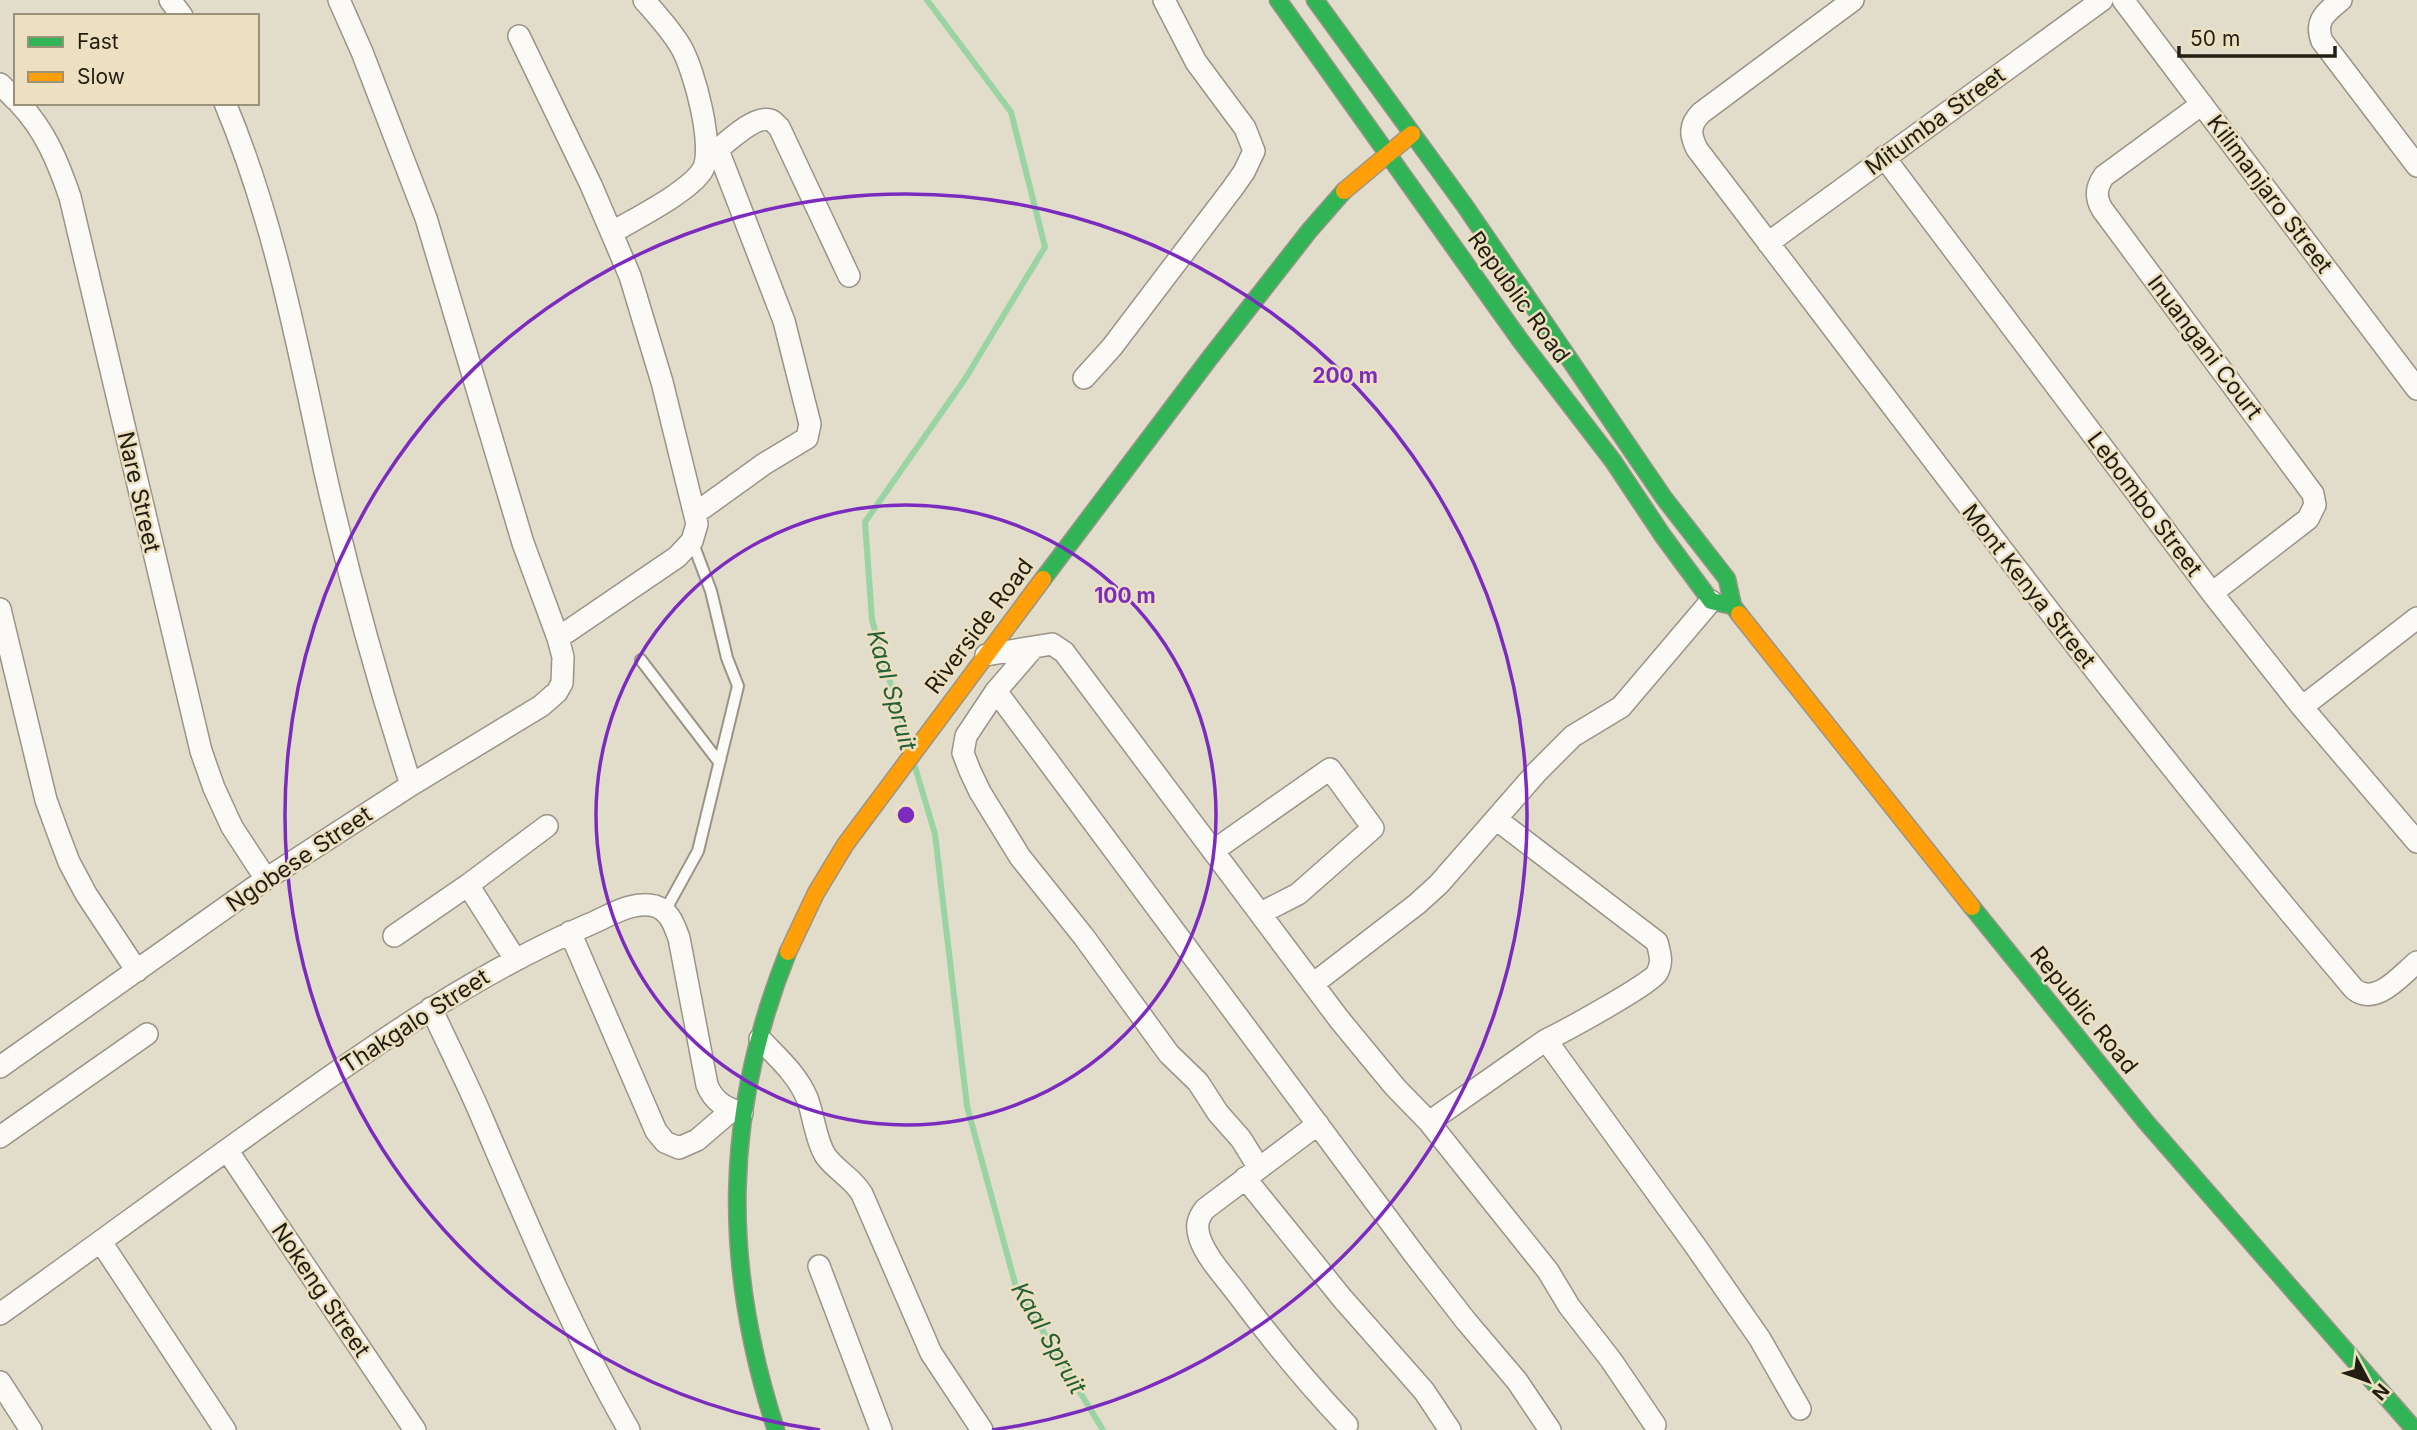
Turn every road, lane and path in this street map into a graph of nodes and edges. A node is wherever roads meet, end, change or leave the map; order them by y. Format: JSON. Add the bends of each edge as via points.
{"nodes":[{"id":1,"x":339,"y":0,"type":"edge"},
{"id":2,"x":644,"y":0,"type":"edge"},
{"id":3,"x":1164,"y":0,"type":"edge"},
{"id":4,"x":1278,"y":0,"type":"edge"},
{"id":5,"x":1315,"y":0,"type":"edge"},
{"id":6,"x":1853,"y":0,"type":"edge"},
{"id":7,"x":2102,"y":0,"type":"edge"},
{"id":8,"x":2123,"y":0,"type":"edge"},
{"id":9,"x":2341,"y":0,"type":"edge"},
{"id":10,"x":519,"y":36,"type":"dead end"},
{"id":11,"x":0,"y":85,"type":"edge"},
{"id":12,"x":14,"y":99,"type":"edge"},
{"id":13,"x":2202,"y":104,"type":"junction"},
{"id":14,"x":20,"y":105,"type":"edge"},
{"id":15,"x":226,"y":105,"type":"edge"},
{"id":16,"x":1412,"y":134,"type":"junction"},
{"id":17,"x":713,"y":155,"type":"junction"},
{"id":18,"x":1387,"y":155,"type":"junction"},
{"id":19,"x":1884,"y":158,"type":"junction"},
{"id":20,"x":2417,"y":166,"type":"edge"},
{"id":21,"x":613,"y":232,"type":"junction"},
{"id":22,"x":1768,"y":243,"type":"junction"},
{"id":23,"x":849,"y":276,"type":"dead end"},
{"id":24,"x":1084,"y":378,"type":"dead end"},
{"id":25,"x":2417,"y":389,"type":"edge"},
{"id":26,"x":696,"y":513,"type":"junction"},
{"id":27,"x":692,"y":541,"type":"junction"},
{"id":28,"x":2212,"y":593,"type":"junction"},
{"id":29,"x":1711,"y":601,"type":"junction"},
{"id":30,"x":1733,"y":606,"type":"junction"},
{"id":31,"x":0,"y":610,"type":"edge"},
{"id":32,"x":2417,"y":618,"type":"edge"},
{"id":33,"x":558,"y":638,"type":"junction"},
{"id":34,"x":1034,"y":647,"type":"junction"},
{"id":35,"x":986,"y":655,"type":"junction"},
{"id":36,"x":640,"y":660,"type":"dead end"},
{"id":37,"x":996,"y":691,"type":"junction"},
{"id":38,"x":2302,"y":707,"type":"junction"},
{"id":39,"x":719,"y":762,"type":"junction"},
{"id":40,"x":411,"y":785,"type":"junction"},
{"id":41,"x":1496,"y":819,"type":"junction"},
{"id":42,"x":547,"y":825,"type":"dead end"},
{"id":43,"x":2417,"y":842,"type":"edge"},
{"id":44,"x":1213,"y":850,"type":"junction"},
{"id":45,"x":265,"y":879,"type":"junction"},
{"id":46,"x":468,"y":885,"type":"junction"},
{"id":47,"x":665,"y":911,"type":"junction"},
{"id":48,"x":1261,"y":914,"type":"junction"},
{"id":49,"x":570,"y":932,"type":"junction"},
{"id":50,"x":394,"y":936,"type":"dead end"},
{"id":51,"x":515,"y":959,"type":"junction"},
{"id":52,"x":2417,"y":962,"type":"edge"},
{"id":53,"x":137,"y":971,"type":"junction"},
{"id":54,"x":1313,"y":984,"type":"junction"},
{"id":55,"x":431,"y":1008,"type":"junction"},
{"id":56,"x":147,"y":1034,"type":"dead end"},
{"id":57,"x":760,"y":1039,"type":"junction"},
{"id":58,"x":1546,"y":1040,"type":"junction"},
{"id":59,"x":1,"y":1064,"type":"edge"},
{"id":60,"x":737,"y":1112,"type":"junction"},
{"id":61,"x":1429,"y":1122,"type":"junction"},
{"id":62,"x":1318,"y":1124,"type":"junction"},
{"id":63,"x":0,"y":1137,"type":"edge"},
{"id":64,"x":227,"y":1150,"type":"junction"},
{"id":65,"x":1252,"y":1173,"type":"junction"},
{"id":66,"x":101,"y":1242,"type":"junction"},
{"id":67,"x":818,"y":1266,"type":"dead end"},
{"id":68,"x":0,"y":1314,"type":"edge"},
{"id":69,"x":0,"y":1382,"type":"edge"},
{"id":70,"x":1800,"y":1409,"type":"dead end"},
{"id":71,"x":1347,"y":1425,"type":"dead end"},
{"id":72,"x":1655,"y":1425,"type":"dead end"},
{"id":73,"x":31,"y":1430,"type":"edge"},
{"id":74,"x":225,"y":1430,"type":"edge"},
{"id":75,"x":415,"y":1430,"type":"edge"},
{"id":76,"x":629,"y":1430,"type":"edge"},
{"id":77,"x":776,"y":1430,"type":"edge"},
{"id":78,"x":881,"y":1430,"type":"edge"},
{"id":79,"x":982,"y":1430,"type":"edge"},
{"id":80,"x":1450,"y":1430,"type":"edge"},
{"id":81,"x":1550,"y":1430,"type":"edge"},
{"id":82,"x":2414,"y":1430,"type":"edge"}],
"edges":[{"from":1,"to":33,"type":"street","name":"Ngobese Street","via":[[421,205],[523,543]]},
{"from":2,"to":17,"type":"street","via":[[690,65]]},
{"from":3,"to":24,"type":"street","via":[[1196,62],[1245,128],[1254,151],[1244,172]]},
{"from":4,"to":18,"type":"street","name":"Republic Road"},
{"from":5,"to":16,"type":"street","name":"Republic Road"},
{"from":6,"to":22,"type":"street","name":"Mont Kenya Street","via":[[1692,124],[1697,149]]},
{"from":7,"to":19,"type":"street","name":"Mitumba Street"},
{"from":8,"to":13,"type":"street","name":"Kilimanjaro Street"},
{"from":9,"to":20,"type":"street","via":[[2321,19],[2322,41]]},
{"from":10,"to":21,"type":"street"},
{"from":11,"to":12,"type":"street","name":"Nare Street"},
{"from":13,"to":25,"type":"street","name":"Kilimanjaro Street"},
{"from":13,"to":28,"type":"street","name":"Inuangani Court","via":[[2104,176],[2097,195],[2102,209],[2313,494],[2315,505],[2308,519]]},
{"from":14,"to":45,"type":"street","name":"Nare Street","via":[[43,133],[70,197],[201,751],[232,827]]},
{"from":15,"to":40,"type":"street","via":[[277,257],[326,476]]},
{"from":16,"to":18,"type":"street","name":"Riverside Road"},
{"from":16,"to":30,"type":"street","name":"Republic Road","via":[[1656,486],[1727,579]]},
{"from":17,"to":21,"type":"street","via":[[686,187]]},
{"from":17,"to":23,"type":"street","via":[[759,121],[770,120],[779,127]]},
{"from":17,"to":26,"type":"street","via":[[784,321],[810,424],[807,438]]},
{"from":18,"to":29,"type":"street","name":"Republic Road"},
{"from":18,"to":35,"type":"street","name":"Riverside Road","via":[[1334,202],[1295,248]]},
{"from":19,"to":22,"type":"street","name":"Mitumba Street"},
{"from":19,"to":28,"type":"street","name":"Lebombo Street"},
{"from":21,"to":26,"type":"street","via":[[645,324]]},
{"from":22,"to":52,"type":"street","name":"Mont Kenya Street","via":[[2174,773],[2354,989],[2375,994]]},
{"from":26,"to":27,"type":"street"},
{"from":27,"to":33,"type":"street","via":[[669,564]]},
{"from":27,"to":39,"type":"lane","via":[[738,686]]},
{"from":28,"to":38,"type":"street","name":"Lebombo Street"},
{"from":29,"to":30,"type":"street"},
{"from":29,"to":41,"type":"street","via":[[1620,707],[1573,736]]},
{"from":30,"to":82,"type":"street","name":"Republic Road","via":[[2040,993]]},
{"from":31,"to":53,"type":"street","via":[[46,800],[69,862]]},
{"from":32,"to":38,"type":"street"},
{"from":33,"to":40,"type":"street","name":"Ngobese Street","via":[[564,671],[562,683],[550,699]]},
{"from":34,"to":35,"type":"street"},
{"from":34,"to":37,"type":"street"},
{"from":34,"to":44,"type":"street","via":[[1052,644],[1065,652]]},
{"from":35,"to":57,"type":"street","name":"Riverside Road","via":[[822,880],[782,965]]},
{"from":36,"to":39,"type":"lane"},
{"from":37,"to":62,"type":"street"},
{"from":37,"to":65,"type":"street","via":[[966,736],[963,753],[980,792],[1020,858],[1084,936],[1169,1054],[1198,1082],[1241,1139]]},
{"from":38,"to":43,"type":"street","name":"Lebombo Street"},
{"from":39,"to":47,"type":"lane","via":[[698,851]]},
{"from":40,"to":45,"type":"street","name":"Ngobese Street"},
{"from":41,"to":54,"type":"street","via":[[1417,904]]},
{"from":41,"to":58,"type":"street","via":[[1657,942],[1662,961],[1656,976]]},
{"from":42,"to":46,"type":"street"},
{"from":44,"to":48,"type":"street"},
{"from":44,"to":48,"type":"street","via":[[1330,769],[1339,780],[1373,828],[1298,894]]},
{"from":45,"to":53,"type":"street","name":"Ngobese Street"},
{"from":46,"to":50,"type":"street"},
{"from":46,"to":51,"type":"street"},
{"from":47,"to":49,"type":"street","name":"Thakgalo Street","via":[[654,906],[627,908]]},
{"from":47,"to":60,"type":"street","via":[[679,938],[707,1085],[720,1104]]},
{"from":48,"to":54,"type":"street"},
{"from":49,"to":51,"type":"street","name":"Thakgalo Street"},
{"from":49,"to":60,"type":"street","via":[[656,1131],[665,1142],[679,1148]]},
{"from":51,"to":55,"type":"street","name":"Thakgalo Street"},
{"from":53,"to":59,"type":"street","name":"Ngobese Street"},
{"from":54,"to":61,"type":"street","via":[[1395,1087]]},
{"from":55,"to":64,"type":"street","name":"Thakgalo Street"},
{"from":55,"to":76,"type":"street","via":[[570,1318]]},
{"from":56,"to":63,"type":"street"},
{"from":57,"to":60,"type":"street","name":"Riverside Road"},
{"from":57,"to":79,"type":"street","via":[[799,1083],[823,1152],[862,1194],[931,1353]]},
{"from":58,"to":61,"type":"street"},
{"from":58,"to":70,"type":"street","via":[[1760,1339]]},
{"from":60,"to":77,"type":"street","name":"Riverside Road","via":[[739,1262],[750,1346]]},
{"from":61,"to":72,"type":"street","via":[[1548,1271]]},
{"from":62,"to":65,"type":"street"},
{"from":62,"to":81,"type":"street"},
{"from":64,"to":66,"type":"street","name":"Thakgalo Street"},
{"from":64,"to":75,"type":"street","name":"Nokeng Street"},
{"from":65,"to":71,"type":"street","via":[[1205,1209],[1198,1218],[1200,1239],[1260,1324]]},
{"from":65,"to":80,"type":"street","via":[[1342,1298],[1424,1391]]},
{"from":66,"to":68,"type":"street","name":"Thakgalo Street"},
{"from":66,"to":74,"type":"street"},
{"from":67,"to":78,"type":"street"},
{"from":69,"to":73,"type":"street"}]}
